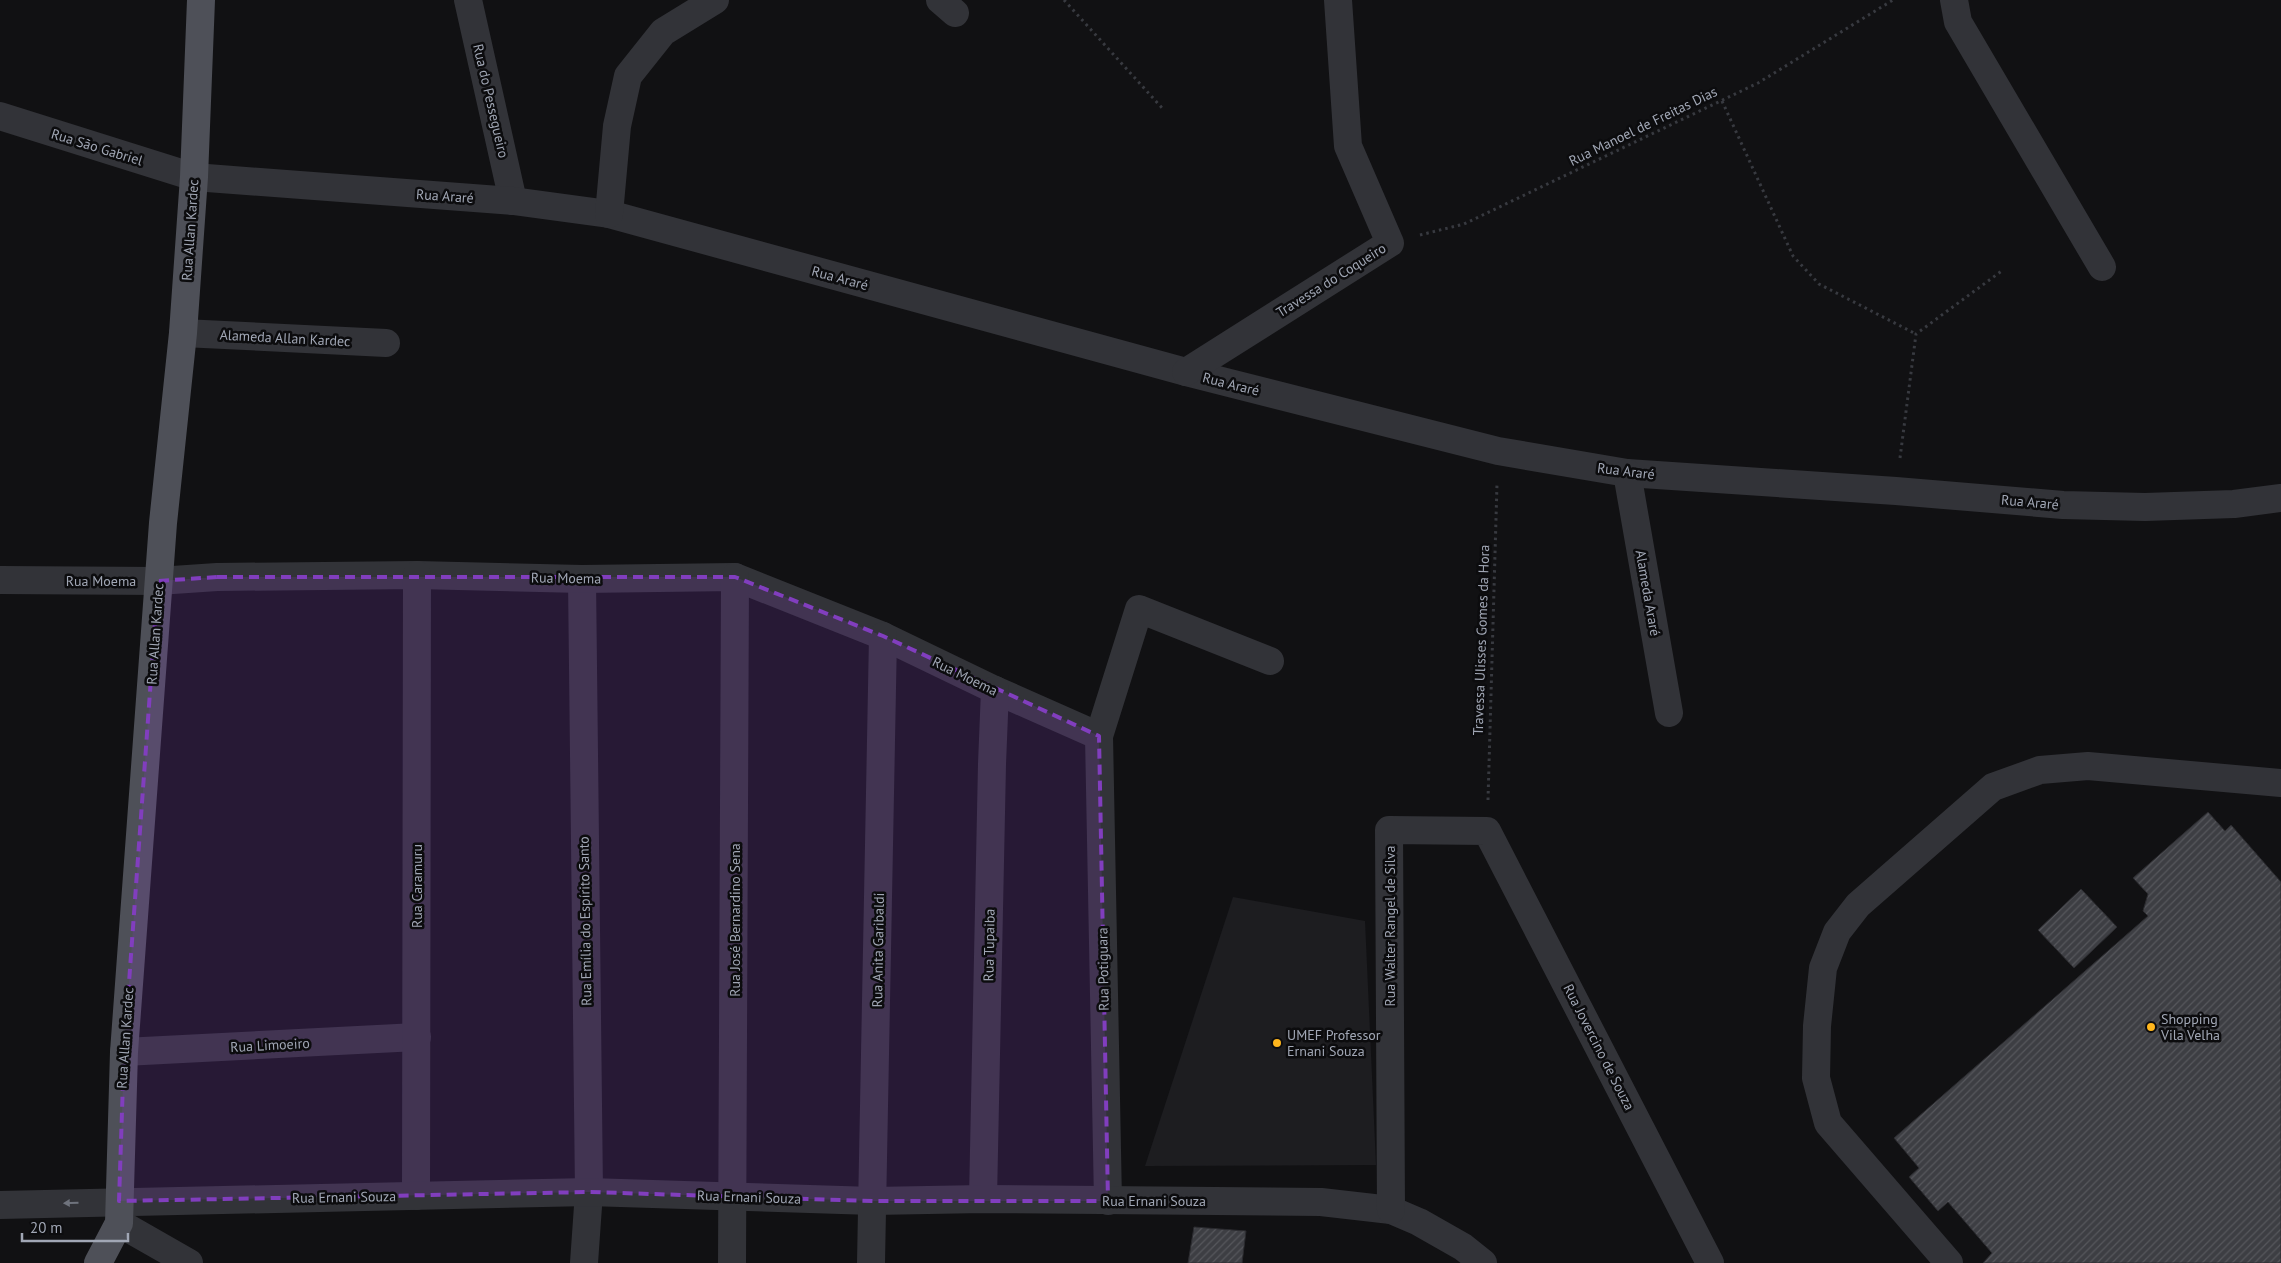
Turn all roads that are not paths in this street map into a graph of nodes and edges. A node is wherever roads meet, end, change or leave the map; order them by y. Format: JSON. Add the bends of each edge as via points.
{"nodes":[{"id":1,"x":201,"y":0,"type":"edge"},
{"id":2,"x":468,"y":0,"type":"edge"},
{"id":3,"x":715,"y":0,"type":"edge"},
{"id":4,"x":1338,"y":0,"type":"edge"},
{"id":5,"x":1954,"y":0,"type":"edge"},
{"id":6,"x":0,"y":116,"type":"edge"},
{"id":7,"x":194,"y":177,"type":"junction"},
{"id":8,"x":513,"y":201,"type":"junction"},
{"id":9,"x":609,"y":214,"type":"junction"},
{"id":10,"x":2102,"y":267,"type":"dead end"},
{"id":11,"x":183,"y":332,"type":"junction"},
{"id":12,"x":386,"y":343,"type":"dead end"},
{"id":13,"x":1186,"y":372,"type":"junction"},
{"id":14,"x":1627,"y":473,"type":"junction"},
{"id":15,"x":2281,"y":498,"type":"edge"},
{"id":16,"x":417,"y":575,"type":"junction"},
{"id":17,"x":736,"y":576,"type":"junction"},
{"id":18,"x":582,"y":579,"type":"junction"},
{"id":19,"x":0,"y":580,"type":"edge"},
{"id":20,"x":158,"y":581,"type":"junction"},
{"id":21,"x":883,"y":636,"type":"junction"},
{"id":22,"x":1270,"y":661,"type":"dead end"},
{"id":23,"x":995,"y":690,"type":"junction"},
{"id":24,"x":1669,"y":713,"type":"dead end"},
{"id":25,"x":1099,"y":736,"type":"junction"},
{"id":26,"x":2281,"y":783,"type":"edge"},
{"id":27,"x":1487,"y":830,"type":"joint"},
{"id":28,"x":416,"y":1037,"type":"junction"},
{"id":29,"x":124,"y":1052,"type":"junction"},
{"id":30,"x":589,"y":1192,"type":"junction"},
{"id":31,"x":416,"y":1196,"type":"junction"},
{"id":32,"x":734,"y":1196,"type":"junction"},
{"id":33,"x":983,"y":1199,"type":"junction"},
{"id":34,"x":873,"y":1201,"type":"junction"},
{"id":35,"x":1108,"y":1201,"type":"junction"},
{"id":36,"x":0,"y":1205,"type":"edge"},
{"id":37,"x":1391,"y":1210,"type":"junction"},
{"id":38,"x":119,"y":1212,"type":"junction"},
{"id":39,"x":98,"y":1263,"type":"edge"},
{"id":40,"x":189,"y":1263,"type":"edge"},
{"id":41,"x":584,"y":1263,"type":"edge"},
{"id":42,"x":732,"y":1263,"type":"edge"},
{"id":43,"x":871,"y":1263,"type":"edge"},
{"id":44,"x":1482,"y":1263,"type":"edge"},
{"id":45,"x":1710,"y":1263,"type":"edge"},
{"id":46,"x":1949,"y":1263,"type":"edge"}],
"edges":[{"from":1,"to":7,"type":"main road","name":"Rua Allan Kardec"},
{"from":2,"to":8,"type":"street","name":"Rua do Pessegueiro"},
{"from":3,"to":9,"type":"street","via":[[664,32],[628,76],[617,126]]},
{"from":4,"to":13,"type":"street","name":"Travessa do Coqueiro","via":[[1348,146],[1390,243]]},
{"from":5,"to":10,"type":"street","via":[[1958,22]]},
{"from":6,"to":7,"type":"street","name":"Rua São Gabriel"},
{"from":7,"to":8,"type":"street","name":"Rua Araré"},
{"from":7,"to":11,"type":"main road","name":"Rua Allan Kardec"},
{"from":8,"to":9,"type":"street","name":"Rua Araré"},
{"from":9,"to":13,"type":"street","name":"Rua Araré"},
{"from":11,"to":12,"type":"street","name":"Alameda Allan Kardec"},
{"from":11,"to":20,"type":"main road","name":"Rua Allan Kardec"},
{"from":13,"to":14,"type":"street","name":"Rua Araré","via":[[1498,450]]},
{"from":14,"to":15,"type":"street","name":"Rua Araré","via":[[2063,505],[2234,504]]},
{"from":14,"to":24,"type":"street","name":"Alameda Araré"},
{"from":16,"to":18,"type":"street","name":"Rua Moema"},
{"from":16,"to":20,"type":"street","name":"Rua Moema","via":[[217,576]]},
{"from":16,"to":28,"type":"street","name":"Rua Caramuru"},
{"from":17,"to":18,"type":"street","name":"Rua Moema"},
{"from":17,"to":21,"type":"street","name":"Rua Moema"},
{"from":17,"to":32,"type":"street","name":"Rua José Bernardino Sena"},
{"from":18,"to":30,"type":"street","name":"Rua Emília do Espírito Santo"},
{"from":19,"to":20,"type":"street","name":"Rua Moema"},
{"from":20,"to":29,"type":"main road","name":"Rua Allan Kardec"},
{"from":21,"to":23,"type":"street","name":"Rua Moema"},
{"from":21,"to":34,"type":"street","name":"Rua Anita Garibaldi"},
{"from":22,"to":25,"type":"street","name":"Rua Potiguara","via":[[1139,609]]},
{"from":23,"to":25,"type":"street","name":"Rua Moema"},
{"from":23,"to":33,"type":"street","name":"Rua Tupaiba"},
{"from":25,"to":35,"type":"street","name":"Rua Potiguara"},
{"from":26,"to":46,"type":"street","via":[[2088,766],[2040,770],[1993,787],[1858,905],[1837,932],[1822,968],[1817,1026],[1816,1078],[1828,1123]]},
{"from":27,"to":37,"type":"street","name":"Rua Walter Rangel de Silva","via":[[1389,830]]},
{"from":27,"to":45,"type":"street","name":"Rua Jovercino de Souza"},
{"from":28,"to":29,"type":"street","name":"Rua Limoeiro"},
{"from":28,"to":31,"type":"street","name":"Rua Caramuru"},
{"from":29,"to":38,"type":"main road","name":"Rua Allan Kardec"},
{"from":30,"to":31,"type":"street","name":"Rua Ernani Souza"},
{"from":30,"to":32,"type":"street","name":"Rua Ernani Souza"},
{"from":30,"to":41,"type":"street","name":"Rua Emília do Espírito Santo"},
{"from":31,"to":38,"type":"street","name":"Rua Ernani Souza"},
{"from":32,"to":34,"type":"street","name":"Rua Ernani Souza"},
{"from":32,"to":42,"type":"street","name":"Rua José Bernardino Sena"},
{"from":33,"to":34,"type":"street","name":"Rua Ernani Souza"},
{"from":33,"to":35,"type":"street","name":"Rua Ernani Souza"},
{"from":34,"to":43,"type":"street","name":"Rua Anita Garibaldi"},
{"from":35,"to":37,"type":"street","name":"Rua Ernani Souza","via":[[1321,1202]]},
{"from":38,"to":36,"type":"street","name":"Rua Ernani Souza","one_way":true},
{"from":37,"to":44,"type":"street","name":"Rua Ernani Souza","via":[[1463,1247]]},
{"from":38,"to":39,"type":"main road","name":"Rua Allan Kardec"},
{"from":38,"to":40,"type":"street"}]}
